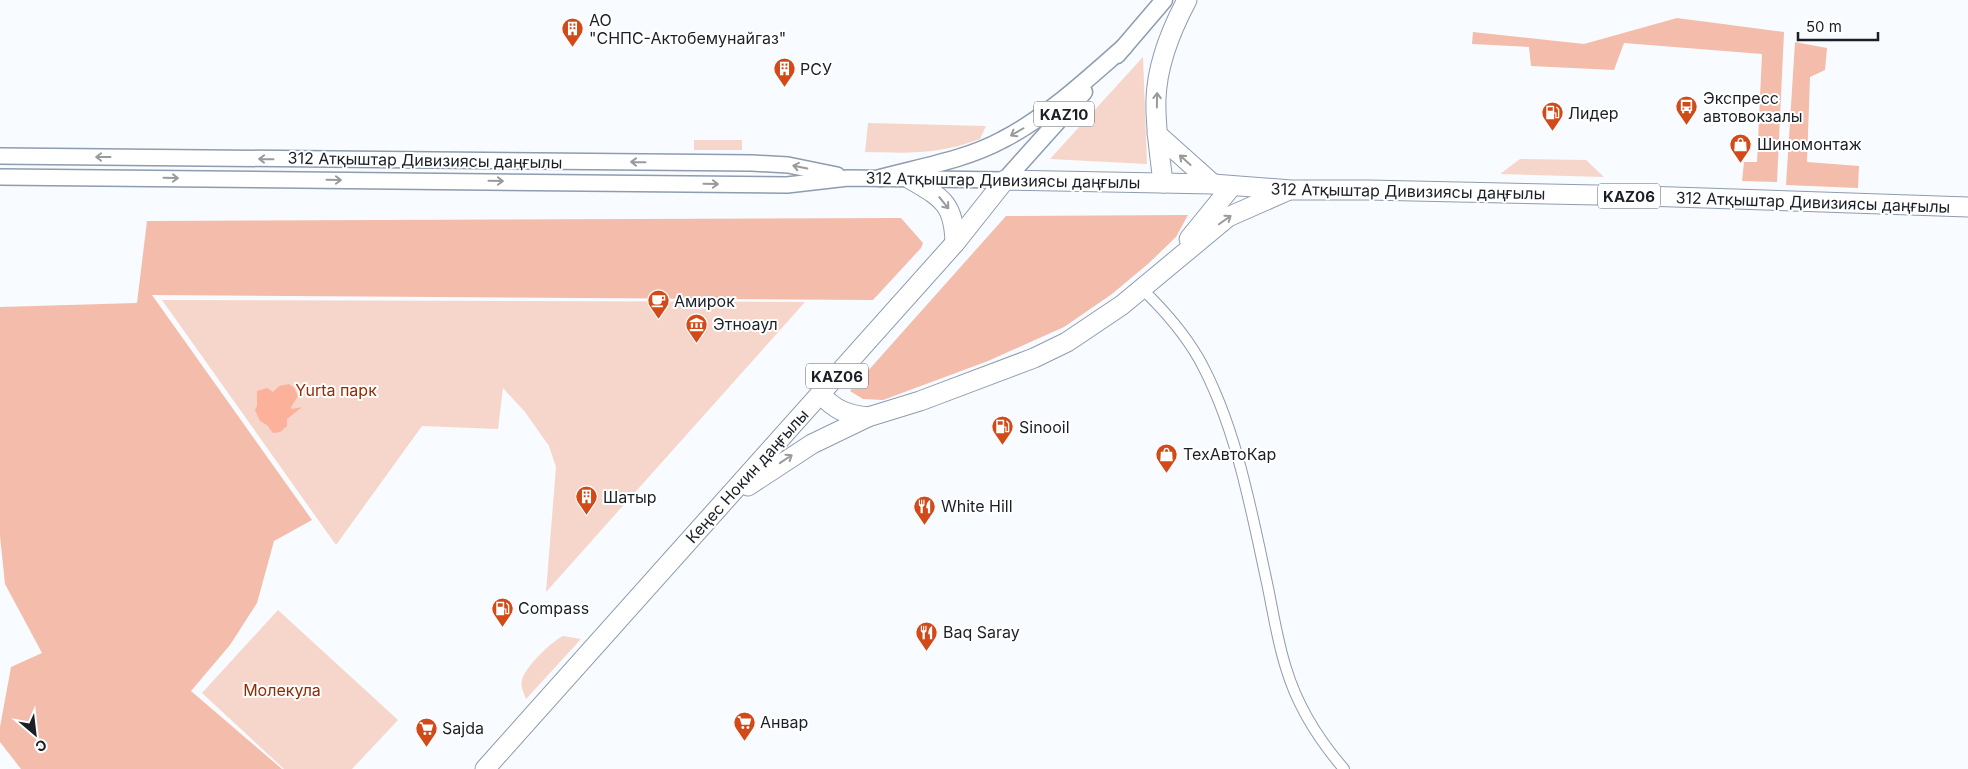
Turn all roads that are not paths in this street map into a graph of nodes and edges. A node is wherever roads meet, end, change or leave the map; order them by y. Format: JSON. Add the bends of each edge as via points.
{"nodes":[{"id":1,"x":1164,"y":0,"type":"edge"},
{"id":2,"x":1187,"y":0,"type":"edge"},
{"id":3,"x":1124,"y":48,"type":"junction"},
{"id":4,"x":1157,"y":134,"type":"junction"},
{"id":5,"x":0,"y":156,"type":"edge"},
{"id":6,"x":42,"y":157,"type":"junction"},
{"id":7,"x":554,"y":161,"type":"junction"},
{"id":8,"x":682,"y":162,"type":"junction"},
{"id":9,"x":0,"y":177,"type":"edge"},
{"id":10,"x":42,"y":177,"type":"junction"},
{"id":11,"x":848,"y":178,"type":"junction"},
{"id":12,"x":880,"y":178,"type":"junction"},
{"id":13,"x":910,"y":179,"type":"junction"},
{"id":14,"x":1005,"y":180,"type":"junction"},
{"id":15,"x":554,"y":182,"type":"junction"},
{"id":16,"x":1163,"y":183,"type":"junction"},
{"id":17,"x":682,"y":184,"type":"junction"},
{"id":18,"x":1223,"y":185,"type":"junction"},
{"id":19,"x":1291,"y":190,"type":"junction"},
{"id":20,"x":1968,"y":207,"type":"edge"},
{"id":21,"x":955,"y":243,"type":"junction"},
{"id":22,"x":1174,"y":261,"type":"junction"},
{"id":23,"x":1142,"y":289,"type":"junction"},
{"id":24,"x":821,"y":394,"type":"junction"},
{"id":25,"x":868,"y":417,"type":"junction"},
{"id":26,"x":718,"y":507,"type":"junction"},
{"id":27,"x":485,"y":769,"type":"edge"},
{"id":28,"x":1344,"y":769,"type":"edge"}],
"edges":[{"from":1,"to":3,"type":"main road","number":"KAZ10"},
{"from":4,"to":2,"type":"highway","one_way":true,"via":[[1156,99],[1162,60]]},
{"from":3,"to":12,"type":"main road","one_way":true,"via":[[1037,120],[1000,142]]},
{"from":3,"to":14,"type":"main road","number":"KAZ10"},
{"from":4,"to":16,"type":"highway"},
{"from":18,"to":4,"type":"highway","one_way":true},
{"from":5,"to":6,"type":"main road","name":"312 Атқыштар Дивизиясы даңғылы"},
{"from":7,"to":6,"type":"main road","name":"312 Атқыштар Дивизиясы даңғылы","one_way":true},
{"from":6,"to":10,"type":"main road"},
{"from":8,"to":7,"type":"main road","name":"312 Атқыштар Дивизиясы даңғылы","one_way":true},
{"from":7,"to":15,"type":"main road"},
{"from":11,"to":8,"type":"main road","name":"312 Атқыштар Дивизиясы даңғылы","one_way":true,"via":[[788,164]]},
{"from":8,"to":17,"type":"main road"},
{"from":9,"to":10,"type":"main road","name":"312 Атқыштар Дивизиясы даңғылы"},
{"from":10,"to":15,"type":"main road","name":"312 Атқыштар Дивизиясы даңғылы","one_way":true},
{"from":11,"to":12,"type":"main road","name":"312 Атқыштар Дивизиясы даңғылы"},
{"from":17,"to":11,"type":"main road","name":"312 Атқыштар Дивизиясы даңғылы","one_way":true,"via":[[787,185]]},
{"from":12,"to":13,"type":"main road","name":"312 Атқыштар Дивизиясы даңғылы"},
{"from":13,"to":14,"type":"main road","name":"312 Атқыштар Дивизиясы даңғылы"},
{"from":13,"to":21,"type":"highway","one_way":true,"via":[[946,203],[952,215]]},
{"from":14,"to":16,"type":"highway","name":"312 Атқыштар Дивизиясы даңғылы","number":"KАZ06"},
{"from":14,"to":21,"type":"highway","name":"Кеңес Нокин даңғылы","number":"KАZ06"},
{"from":15,"to":17,"type":"main road","name":"312 Атқыштар Дивизиясы даңғылы"},
{"from":16,"to":18,"type":"highway","name":"312 Атқыштар Дивизиясы даңғылы","number":"KАZ06"},
{"from":18,"to":19,"type":"highway","name":"312 Атқыштар Дивизиясы даңғылы","number":"KАZ06"},
{"from":18,"to":22,"type":"highway"},
{"from":19,"to":20,"type":"highway","name":"312 Атқыштар Дивизиясы даңғылы","number":"KАZ06","via":[[1644,196]]},
{"from":22,"to":19,"type":"highway","one_way":true,"via":[[1228,217]]},
{"from":21,"to":24,"type":"highway","name":"Кеңес Нокин даңғылы","number":"KАZ06"},
{"from":22,"to":23,"type":"highway"},
{"from":23,"to":25,"type":"highway","via":[[1078,336],[1034,358]]},
{"from":23,"to":28,"type":"street","via":[[1173,322],[1210,382],[1238,459],[1286,668],[1314,728]]},
{"from":24,"to":25,"type":"highway","via":[[840,410]]},
{"from":24,"to":26,"type":"highway","name":"Кеңес Нокин даңғылы","number":"KАZ06"},
{"from":26,"to":25,"type":"highway","one_way":true,"via":[[798,452]]},
{"from":26,"to":27,"type":"highway","name":"Кеңес Нокин даңғылы","number":"KАZ06"}]}
